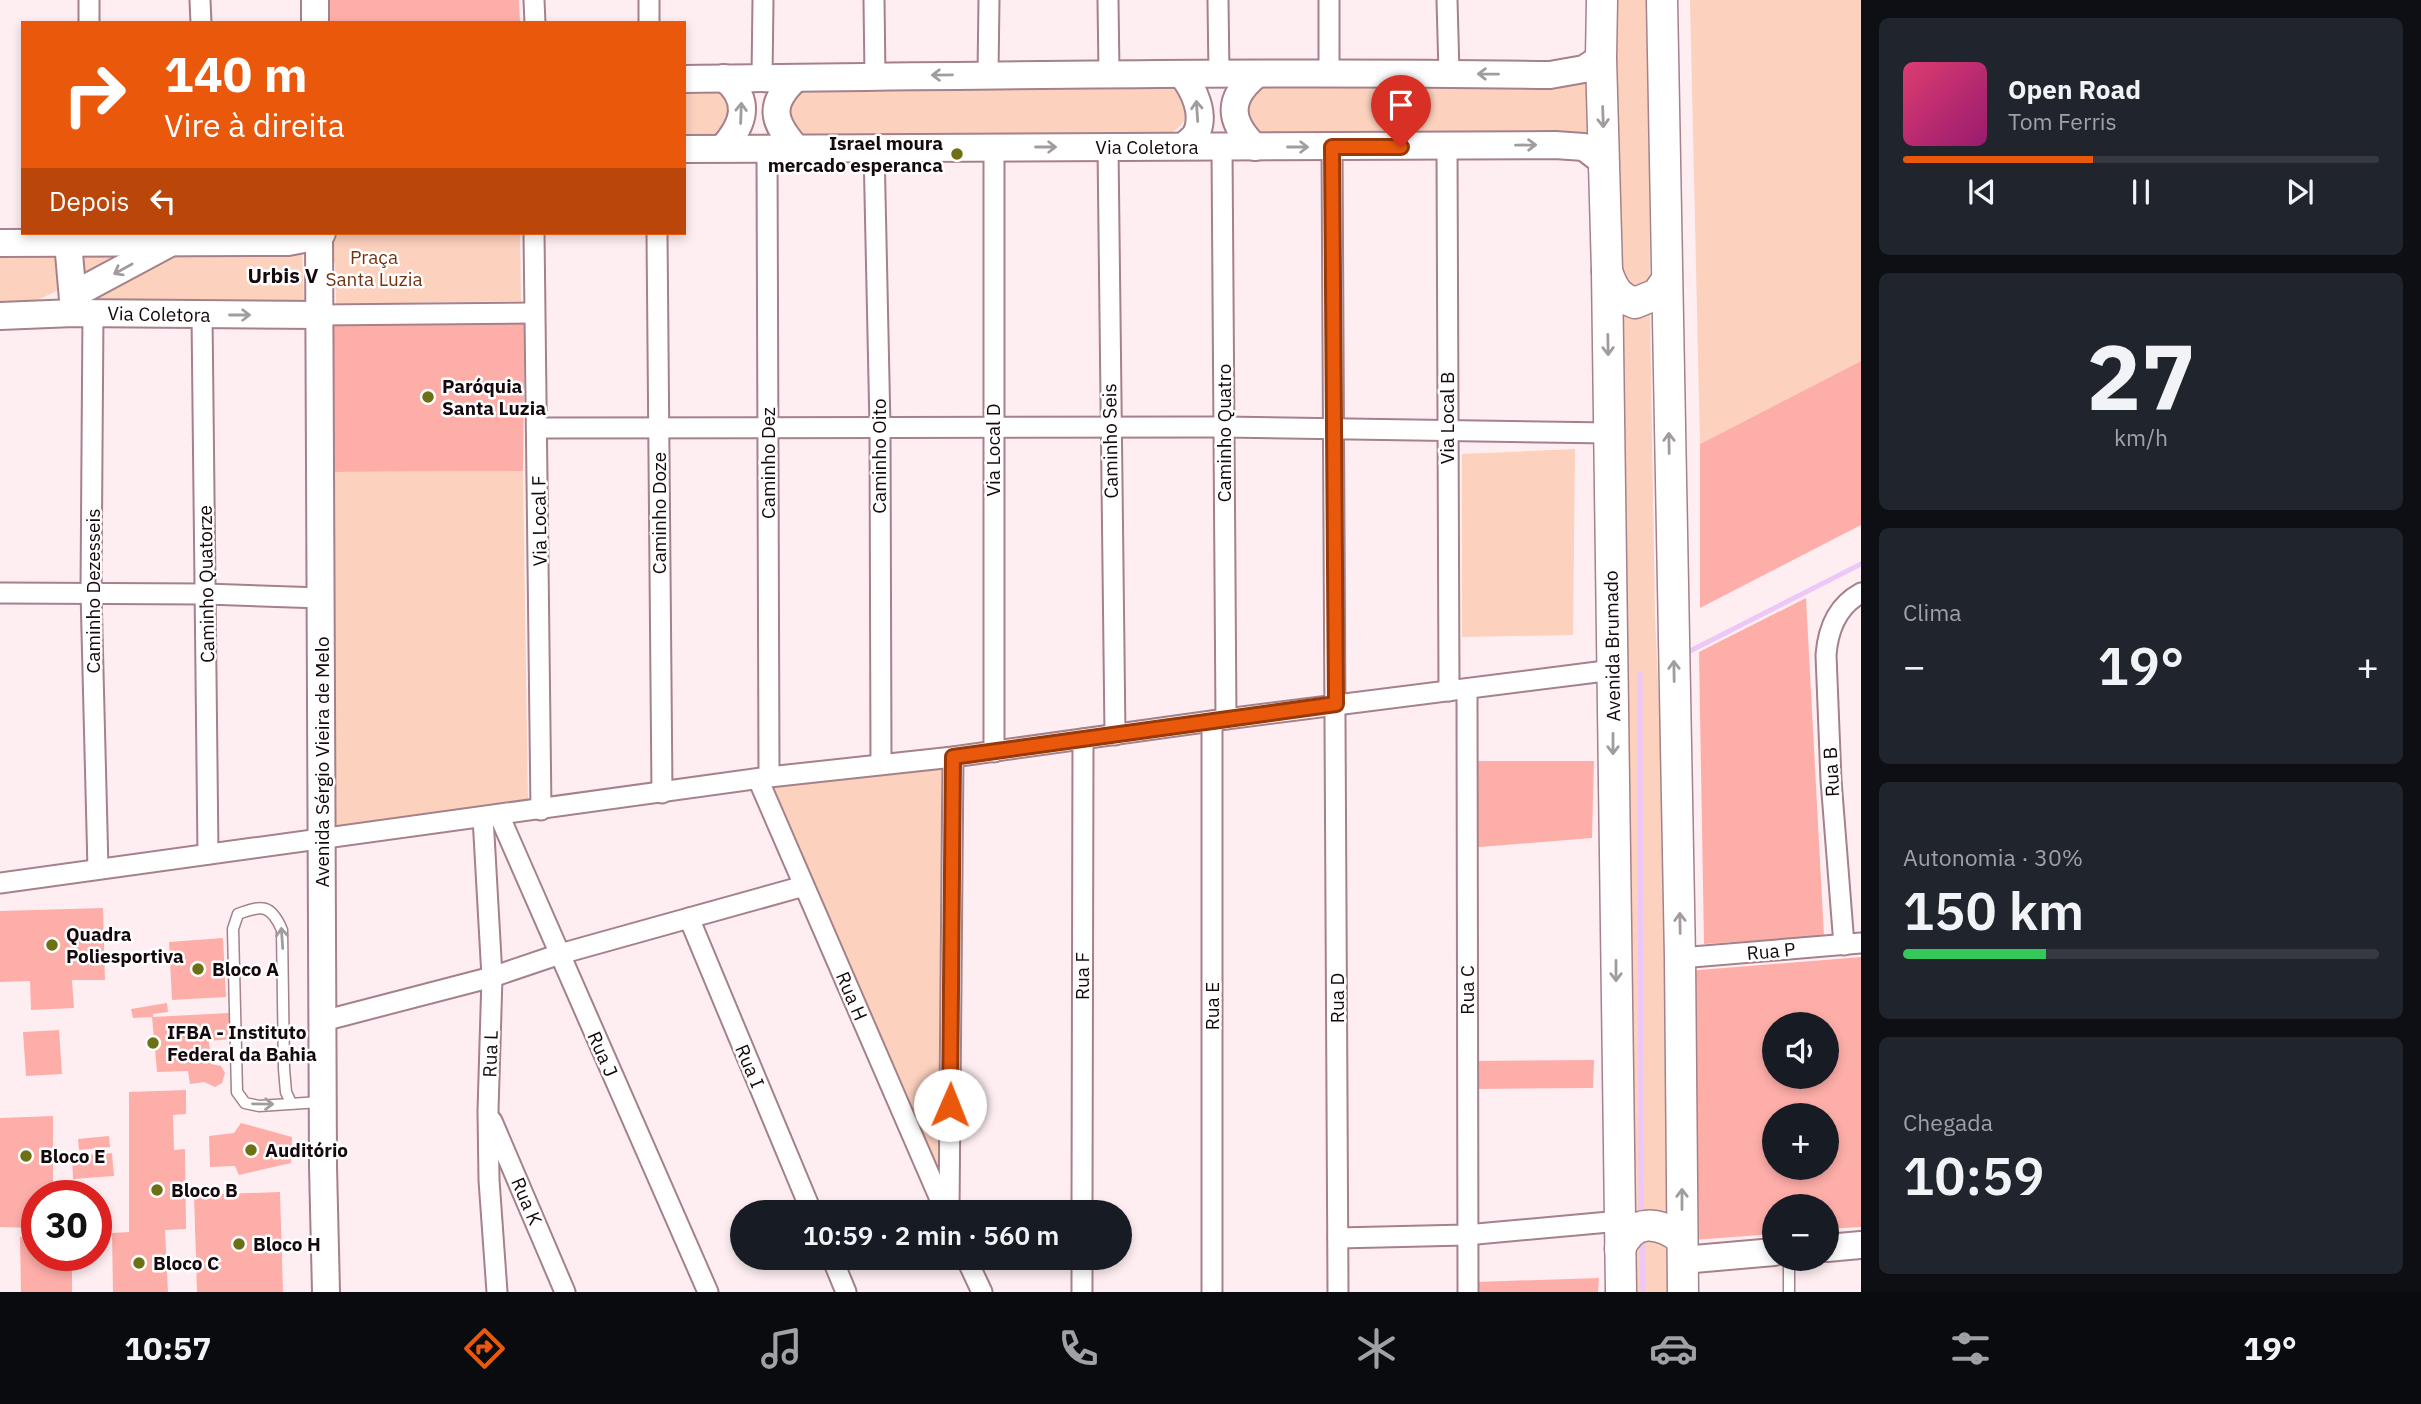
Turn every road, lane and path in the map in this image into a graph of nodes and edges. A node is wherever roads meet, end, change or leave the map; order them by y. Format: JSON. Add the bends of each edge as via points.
{"nodes":[{"id":1,"x":89,"y":0,"type":"edge"},
{"id":2,"x":201,"y":0,"type":"edge"},
{"id":3,"x":315,"y":0,"type":"edge"},
{"id":4,"x":534,"y":0,"type":"edge"},
{"id":5,"x":649,"y":0,"type":"edge"},
{"id":6,"x":762,"y":0,"type":"edge"},
{"id":7,"x":874,"y":0,"type":"edge"},
{"id":8,"x":989,"y":0,"type":"edge"},
{"id":9,"x":1108,"y":0,"type":"edge"},
{"id":10,"x":1218,"y":0,"type":"edge"},
{"id":11,"x":1328,"y":0,"type":"edge"},
{"id":12,"x":1447,"y":0,"type":"edge"},
{"id":13,"x":1602,"y":0,"type":"edge"},
{"id":14,"x":1662,"y":0,"type":"edge"},
{"id":15,"x":89,"y":21,"type":"edge"},
{"id":16,"x":201,"y":21,"type":"edge"},
{"id":17,"x":315,"y":21,"type":"edge"},
{"id":18,"x":534,"y":21,"type":"edge"},
{"id":19,"x":649,"y":21,"type":"edge"},
{"id":20,"x":1601,"y":58,"type":"junction"},
{"id":21,"x":1109,"y":72,"type":"junction"},
{"id":22,"x":1329,"y":72,"type":"junction"},
{"id":23,"x":1449,"y":73,"type":"junction"},
{"id":24,"x":988,"y":74,"type":"junction"},
{"id":25,"x":1219,"y":74,"type":"junction"},
{"id":26,"x":1257,"y":74,"type":"junction"},
{"id":27,"x":1182,"y":75,"type":"junction"},
{"id":28,"x":875,"y":76,"type":"junction"},
{"id":29,"x":724,"y":78,"type":"junction"},
{"id":30,"x":762,"y":78,"type":"junction"},
{"id":31,"x":796,"y":78,"type":"junction"},
{"id":32,"x":686,"y":79,"type":"edge"},
{"id":33,"x":1184,"y":146,"type":"junction"},
{"id":34,"x":1447,"y":146,"type":"junction"},
{"id":35,"x":1108,"y":147,"type":"junction"},
{"id":36,"x":1255,"y":147,"type":"junction"},
{"id":37,"x":1332,"y":147,"type":"junction"},
{"id":38,"x":723,"y":148,"type":"junction"},
{"id":39,"x":767,"y":148,"type":"junction"},
{"id":40,"x":796,"y":148,"type":"junction"},
{"id":41,"x":874,"y":148,"type":"junction"},
{"id":42,"x":994,"y":148,"type":"junction"},
{"id":43,"x":1222,"y":148,"type":"junction"},
{"id":44,"x":686,"y":149,"type":"edge"},
{"id":45,"x":1605,"y":163,"type":"junction"},
{"id":46,"x":316,"y":235,"type":"edge"},
{"id":47,"x":320,"y":235,"type":"edge"},
{"id":48,"x":534,"y":235,"type":"edge"},
{"id":49,"x":656,"y":235,"type":"edge"},
{"id":50,"x":202,"y":237,"type":"edge"},
{"id":51,"x":83,"y":239,"type":"edge"},
{"id":52,"x":172,"y":242,"type":"junction"},
{"id":53,"x":0,"y":243,"type":"edge"},
{"id":54,"x":1607,"y":271,"type":"junction"},
{"id":55,"x":1666,"y":281,"type":"junction"},
{"id":56,"x":80,"y":307,"type":"junction"},
{"id":57,"x":534,"y":313,"type":"junction"},
{"id":58,"x":202,"y":315,"type":"junction"},
{"id":59,"x":318,"y":315,"type":"junction"},
{"id":60,"x":0,"y":316,"type":"edge"},
{"id":61,"x":880,"y":427,"type":"junction"},
{"id":62,"x":1224,"y":427,"type":"junction"},
{"id":63,"x":538,"y":428,"type":"junction"},
{"id":64,"x":1110,"y":428,"type":"junction"},
{"id":65,"x":659,"y":429,"type":"junction"},
{"id":66,"x":768,"y":429,"type":"junction"},
{"id":67,"x":993,"y":429,"type":"junction"},
{"id":68,"x":1334,"y":430,"type":"junction"},
{"id":69,"x":1447,"y":431,"type":"junction"},
{"id":70,"x":1609,"y":433,"type":"junction"},
{"id":71,"x":92,"y":592,"type":"junction"},
{"id":72,"x":0,"y":593,"type":"edge"},
{"id":73,"x":206,"y":594,"type":"junction"},
{"id":74,"x":321,"y":598,"type":"junction"},
{"id":75,"x":1853,"y":598,"type":"edge"},
{"id":76,"x":1613,"y":670,"type":"junction"},
{"id":77,"x":1458,"y":690,"type":"junction"},
{"id":78,"x":1336,"y":704,"type":"junction"},
{"id":79,"x":1219,"y":720,"type":"junction"},
{"id":80,"x":1115,"y":734,"type":"junction"},
{"id":81,"x":1083,"y":739,"type":"junction"},
{"id":82,"x":994,"y":752,"type":"junction"},
{"id":83,"x":953,"y":757,"type":"junction"},
{"id":84,"x":881,"y":764,"type":"junction"},
{"id":85,"x":763,"y":778,"type":"junction"},
{"id":86,"x":662,"y":793,"type":"junction"},
{"id":87,"x":541,"y":810,"type":"junction"},
{"id":88,"x":491,"y":816,"type":"junction"},
{"id":89,"x":323,"y":840,"type":"junction"},
{"id":90,"x":208,"y":854,"type":"junction"},
{"id":91,"x":98,"y":869,"type":"junction"},
{"id":92,"x":0,"y":883,"type":"edge"},
{"id":93,"x":804,"y":886,"type":"junction"},
{"id":94,"x":689,"y":918,"type":"junction"},
{"id":95,"x":1852,"y":944,"type":"edge"},
{"id":96,"x":560,"y":954,"type":"junction"},
{"id":97,"x":1680,"y":958,"type":"junction"},
{"id":98,"x":492,"y":977,"type":"junction"},
{"id":99,"x":323,"y":1021,"type":"junction"},
{"id":100,"x":324,"y":1102,"type":"junction"},
{"id":101,"x":291,"y":1103,"type":"junction"},
{"id":102,"x":488,"y":1111,"type":"junction"},
{"id":103,"x":807,"y":1200,"type":"edge"},
{"id":104,"x":942,"y":1200,"type":"edge"},
{"id":105,"x":948,"y":1200,"type":"edge"},
{"id":106,"x":1082,"y":1200,"type":"edge"},
{"id":107,"x":1466,"y":1235,"type":"junction"},
{"id":108,"x":1620,"y":1235,"type":"junction"},
{"id":109,"x":1338,"y":1238,"type":"junction"},
{"id":110,"x":1861,"y":1245,"type":"edge"},
{"id":111,"x":1839,"y":1247,"type":"edge"},
{"id":112,"x":1683,"y":1250,"type":"junction"},
{"id":113,"x":1762,"y":1252,"type":"edge"},
{"id":114,"x":837,"y":1270,"type":"edge"},
{"id":115,"x":972,"y":1270,"type":"edge"},
{"id":116,"x":1082,"y":1270,"type":"edge"},
{"id":117,"x":1788,"y":1271,"type":"edge"},
{"id":118,"x":326,"y":1292,"type":"edge"},
{"id":119,"x":497,"y":1292,"type":"edge"},
{"id":120,"x":565,"y":1292,"type":"edge"},
{"id":121,"x":708,"y":1292,"type":"edge"},
{"id":122,"x":846,"y":1292,"type":"edge"},
{"id":123,"x":982,"y":1292,"type":"edge"},
{"id":124,"x":1082,"y":1292,"type":"edge"},
{"id":125,"x":1212,"y":1292,"type":"edge"},
{"id":126,"x":1338,"y":1292,"type":"edge"},
{"id":127,"x":1468,"y":1292,"type":"edge"},
{"id":128,"x":1621,"y":1292,"type":"edge"},
{"id":129,"x":1683,"y":1292,"type":"edge"},
{"id":130,"x":1789,"y":1292,"type":"edge"}],
"edges":[{"from":1,"to":15,"type":"street"},
{"from":2,"to":16,"type":"street"},
{"from":3,"to":17,"type":"street"},
{"from":4,"to":18,"type":"street"},
{"from":5,"to":19,"type":"street"},
{"from":6,"to":30,"type":"street"},
{"from":7,"to":28,"type":"street"},
{"from":8,"to":24,"type":"street"},
{"from":9,"to":21,"type":"street"},
{"from":10,"to":25,"type":"street"},
{"from":11,"to":22,"type":"street"},
{"from":12,"to":23,"type":"street"},
{"from":13,"to":20,"type":"main road","name":"Avenida Brumado"},
{"from":14,"to":55,"type":"main road"},
{"from":20,"to":23,"type":"street","one_way":true,"via":[[1584,69],[1550,75]]},
{"from":20,"to":45,"type":"main road","name":"Avenida Brumado","one_way":true},
{"from":21,"to":24,"type":"street"},
{"from":21,"to":27,"type":"street"},
{"from":22,"to":23,"type":"street"},
{"from":22,"to":26,"type":"street"},
{"from":24,"to":28,"type":"street","one_way":true},
{"from":25,"to":26,"type":"street"},
{"from":25,"to":27,"type":"street"},
{"from":26,"to":36,"type":"street","via":[[1243,85],[1235,111],[1243,135]]},
{"from":33,"to":27,"type":"street","one_way":true,"via":[[1196,133],[1199,118],[1193,87]]},
{"from":28,"to":31,"type":"street"},
{"from":29,"to":30,"type":"street"},
{"from":29,"to":32,"type":"street"},
{"from":38,"to":29,"type":"street","one_way":true,"via":[[741,124],[742,111],[736,88]]},
{"from":30,"to":31,"type":"street"},
{"from":31,"to":40,"type":"street","via":[[776,107],[782,133]]},
{"from":33,"to":35,"type":"street","name":"Via Coletora"},
{"from":33,"to":43,"type":"street","name":"Via Coletora"},
{"from":34,"to":37,"type":"street","name":"Via Coletora"},
{"from":34,"to":45,"type":"street","name":"Via Coletora","one_way":true,"via":[[1570,145],[1584,147]]},
{"from":34,"to":69,"type":"street","name":"Via Local B"},
{"from":42,"to":35,"type":"street","name":"Via Coletora","one_way":true},
{"from":35,"to":64,"type":"street","name":"Caminho Seis"},
{"from":36,"to":37,"type":"street","name":"Via Coletora","one_way":true},
{"from":36,"to":43,"type":"street","name":"Via Coletora"},
{"from":37,"to":68,"type":"street","name":"Rua D"},
{"from":38,"to":39,"type":"street","name":"Via Coletora"},
{"from":38,"to":44,"type":"street","name":"Via Coletora"},
{"from":39,"to":40,"type":"street","name":"Via Coletora"},
{"from":39,"to":66,"type":"street","name":"Caminho Dez"},
{"from":40,"to":41,"type":"street","name":"Via Coletora"},
{"from":41,"to":42,"type":"street","name":"Via Coletora"},
{"from":41,"to":61,"type":"street","name":"Caminho Oito"},
{"from":42,"to":67,"type":"street","name":"Via Local D"},
{"from":43,"to":62,"type":"street","name":"Caminho Quatro"},
{"from":45,"to":54,"type":"main road","name":"Avenida Brumado"},
{"from":46,"to":50,"type":"street","via":[[288,242]]},
{"from":47,"to":59,"type":"street","name":"Avenida Sérgio Vieira de Melo"},
{"from":48,"to":57,"type":"street","name":"Via Local F"},
{"from":49,"to":65,"type":"street","name":"Caminho Doze"},
{"from":50,"to":52,"type":"street"},
{"from":51,"to":52,"type":"street"},
{"from":51,"to":53,"type":"street"},
{"from":51,"to":56,"type":"street"},
{"from":52,"to":56,"type":"street","one_way":true},
{"from":54,"to":55,"type":"main road","via":[[1621,298],[1636,303],[1657,294]]},
{"from":54,"to":70,"type":"main road","name":"Avenida Brumado","one_way":true},
{"from":97,"to":55,"type":"main road","one_way":true},
{"from":56,"to":58,"type":"street","name":"Via Coletora"},
{"from":56,"to":60,"type":"street","name":"Via Coletora"},
{"from":56,"to":71,"type":"street","name":"Caminho Dezesseis"},
{"from":57,"to":59,"type":"street"},
{"from":57,"to":63,"type":"street","name":"Via Local F"},
{"from":58,"to":59,"type":"street","name":"Via Coletora","one_way":true},
{"from":58,"to":73,"type":"street","name":"Caminho Quatorze"},
{"from":59,"to":74,"type":"street","name":"Avenida Sérgio Vieira de Melo"},
{"from":61,"to":66,"type":"street"},
{"from":61,"to":67,"type":"street"},
{"from":61,"to":84,"type":"street","name":"Caminho Oito"},
{"from":62,"to":64,"type":"street"},
{"from":62,"to":68,"type":"street"},
{"from":62,"to":79,"type":"street","name":"Caminho Quatro"},
{"from":63,"to":65,"type":"street"},
{"from":63,"to":87,"type":"street","name":"Via Local F"},
{"from":64,"to":67,"type":"street"},
{"from":64,"to":80,"type":"street","name":"Caminho Seis"},
{"from":65,"to":66,"type":"street"},
{"from":65,"to":86,"type":"street","name":"Caminho Doze"},
{"from":66,"to":85,"type":"street","name":"Caminho Dez"},
{"from":67,"to":82,"type":"street","name":"Via Local D"},
{"from":68,"to":69,"type":"street"},
{"from":68,"to":78,"type":"street","name":"Rua D"},
{"from":69,"to":70,"type":"street"},
{"from":69,"to":77,"type":"street","name":"Via Local B"},
{"from":70,"to":76,"type":"main road","name":"Avenida Brumado"},
{"from":71,"to":72,"type":"street"},
{"from":71,"to":73,"type":"street"},
{"from":71,"to":91,"type":"street","name":"Caminho Dezesseis"},
{"from":73,"to":74,"type":"street"},
{"from":73,"to":90,"type":"street","name":"Caminho Quatorze"},
{"from":74,"to":89,"type":"street","name":"Avenida Sérgio Vieira de Melo"},
{"from":75,"to":95,"type":"street","name":"Rua B","via":[[1836,616],[1826,655],[1831,780]]},
{"from":76,"to":77,"type":"street"},
{"from":76,"to":108,"type":"main road","name":"Avenida Brumado","one_way":true},
{"from":77,"to":78,"type":"street"},
{"from":77,"to":107,"type":"street","name":"Rua C"},
{"from":78,"to":79,"type":"street"},
{"from":78,"to":109,"type":"street","name":"Rua D"},
{"from":79,"to":80,"type":"street"},
{"from":79,"to":125,"type":"street","name":"Rua E"},
{"from":80,"to":81,"type":"street"},
{"from":81,"to":82,"type":"street"},
{"from":81,"to":106,"type":"street","name":"Rua F"},
{"from":82,"to":83,"type":"street"},
{"from":83,"to":84,"type":"street"},
{"from":83,"to":105,"type":"street"},
{"from":84,"to":85,"type":"street"},
{"from":85,"to":86,"type":"street"},
{"from":85,"to":93,"type":"street","name":"Rua H"},
{"from":86,"to":87,"type":"street"},
{"from":87,"to":88,"type":"street"},
{"from":88,"to":89,"type":"street"},
{"from":88,"to":96,"type":"street","name":"Rua J"},
{"from":88,"to":98,"type":"street","name":"Rua L"},
{"from":89,"to":90,"type":"street"},
{"from":89,"to":99,"type":"street","name":"Avenida Sérgio Vieira de Melo"},
{"from":90,"to":91,"type":"street"},
{"from":91,"to":92,"type":"street"},
{"from":93,"to":94,"type":"street"},
{"from":93,"to":104,"type":"street","name":"Rua H"},
{"from":94,"to":96,"type":"street"},
{"from":94,"to":103,"type":"street","name":"Rua I"},
{"from":95,"to":97,"type":"street","name":"Rua P"},
{"from":96,"to":98,"type":"street"},
{"from":96,"to":121,"type":"street","name":"Rua J"},
{"from":112,"to":97,"type":"main road","one_way":true},
{"from":98,"to":99,"type":"street"},
{"from":98,"to":102,"type":"street","name":"Rua L"},
{"from":99,"to":100,"type":"street","name":"Avenida Sérgio Vieira de Melo"},
{"from":100,"to":101,"type":"lane"},
{"from":100,"to":118,"type":"street","name":"Avenida Sérgio Vieira de Melo"},
{"from":101,"to":101,"type":"lane","one_way":true,"via":[[284,1069],[282,930],[277,916],[266,908],[256,908],[238,914],[233,929],[237,1092],[245,1103],[259,1106]]},
{"from":102,"to":119,"type":"street","name":"Rua L"},
{"from":102,"to":120,"type":"street","name":"Rua K"},
{"from":107,"to":108,"type":"street"},
{"from":107,"to":109,"type":"street"},
{"from":107,"to":127,"type":"street","name":"Rua C"},
{"from":108,"to":112,"type":"main road","via":[[1658,1225]]},
{"from":108,"to":128,"type":"main road","name":"Avenida Brumado"},
{"from":109,"to":126,"type":"street","name":"Rua D"},
{"from":110,"to":111,"type":"street"},
{"from":112,"to":113,"type":"street"},
{"from":112,"to":129,"type":"main road"},
{"from":114,"to":122,"type":"street"},
{"from":115,"to":123,"type":"street"},
{"from":116,"to":124,"type":"street"},
{"from":117,"to":130,"type":"lane"}]}
